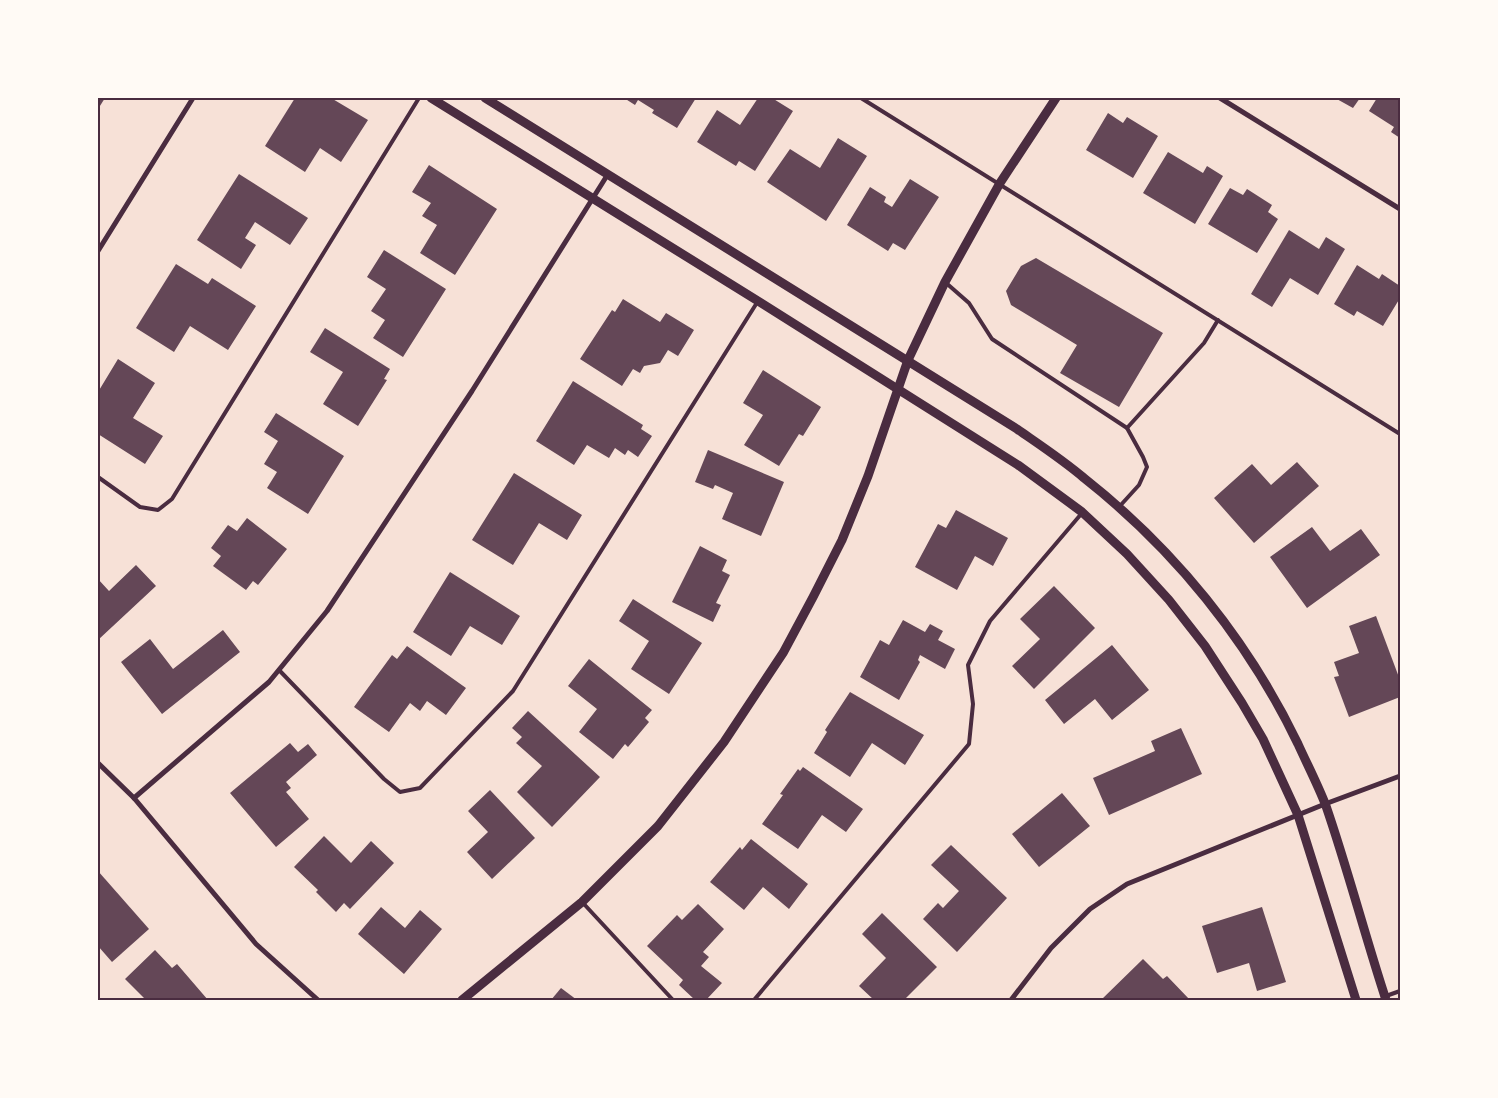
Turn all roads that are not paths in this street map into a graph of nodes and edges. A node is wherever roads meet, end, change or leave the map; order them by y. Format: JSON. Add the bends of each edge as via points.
{"nodes":[{"id":1,"x":193,"y":98,"type":"edge"},
{"id":2,"x":419,"y":98,"type":"edge"},
{"id":3,"x":431,"y":98,"type":"edge"},
{"id":4,"x":485,"y":98,"type":"edge"},
{"id":5,"x":861,"y":98,"type":"edge"},
{"id":6,"x":1056,"y":98,"type":"edge"},
{"id":7,"x":1220,"y":98,"type":"edge"},
{"id":8,"x":608,"y":174,"type":"junction"},
{"id":9,"x":1000,"y":183,"type":"junction"},
{"id":10,"x":593,"y":199,"type":"junction"},
{"id":11,"x":1400,"y":209,"type":"edge"},
{"id":12,"x":98,"y":251,"type":"edge"},
{"id":13,"x":945,"y":282,"type":"junction"},
{"id":14,"x":758,"y":301,"type":"junction"},
{"id":15,"x":1218,"y":320,"type":"junction"},
{"id":16,"x":908,"y":360,"type":"junction"},
{"id":17,"x":898,"y":390,"type":"junction"},
{"id":18,"x":1127,"y":428,"type":"junction"},
{"id":19,"x":1400,"y":434,"type":"edge"},
{"id":20,"x":98,"y":477,"type":"edge"},
{"id":21,"x":1119,"y":507,"type":"junction"},
{"id":22,"x":1082,"y":512,"type":"junction"},
{"id":23,"x":279,"y":670,"type":"junction"},
{"id":24,"x":98,"y":763,"type":"edge"},
{"id":25,"x":1400,"y":776,"type":"edge"},
{"id":26,"x":134,"y":798,"type":"junction"},
{"id":27,"x":1325,"y":804,"type":"junction"},
{"id":28,"x":1298,"y":815,"type":"junction"},
{"id":29,"x":582,"y":902,"type":"junction"},
{"id":30,"x":1400,"y":992,"type":"edge"},
{"id":31,"x":1385,"y":998,"type":"edge"},
{"id":32,"x":318,"y":1000,"type":"edge"},
{"id":33,"x":462,"y":1000,"type":"edge"},
{"id":34,"x":673,"y":1000,"type":"edge"},
{"id":35,"x":754,"y":1000,"type":"edge"},
{"id":36,"x":1011,"y":1000,"type":"edge"},
{"id":37,"x":1356,"y":1000,"type":"edge"}],
"edges":[{"from":1,"to":12,"type":"street"},
{"from":2,"to":20,"type":"lane","via":[[172,499],[158,510],[140,507]]},
{"from":3,"to":10,"type":"street"},
{"from":4,"to":8,"type":"street"},
{"from":5,"to":9,"type":"lane"},
{"from":6,"to":9,"type":"street"},
{"from":7,"to":11,"type":"street"},
{"from":8,"to":10,"type":"street"},
{"from":8,"to":16,"type":"street"},
{"from":9,"to":13,"type":"street"},
{"from":9,"to":15,"type":"lane"},
{"from":10,"to":14,"type":"street"},
{"from":10,"to":23,"type":"street","via":[[327,611]]},
{"from":13,"to":16,"type":"street"},
{"from":13,"to":18,"type":"lane","via":[[969,303],[992,339]]},
{"from":14,"to":17,"type":"street"},
{"from":14,"to":23,"type":"lane","via":[[513,691],[420,788],[400,792],[384,779]]},
{"from":15,"to":18,"type":"lane","via":[[1204,343]]},
{"from":15,"to":19,"type":"lane"},
{"from":16,"to":17,"type":"street"},
{"from":16,"to":21,"type":"street","via":[[1024,434]]},
{"from":17,"to":22,"type":"street","via":[[1018,465]]},
{"from":17,"to":29,"type":"street","via":[[842,540],[782,653],[724,742],[658,826]]},
{"from":18,"to":21,"type":"lane","via":[[1146,467],[1139,485]]},
{"from":21,"to":27,"type":"street","via":[[1192,580],[1252,663],[1282,712]]},
{"from":22,"to":28,"type":"street","via":[[1170,600],[1205,646],[1263,739]]},
{"from":22,"to":35,"type":"lane","via":[[990,622],[968,665],[973,704],[969,744]]},
{"from":23,"to":26,"type":"street"},
{"from":24,"to":26,"type":"street"},
{"from":25,"to":27,"type":"street"},
{"from":26,"to":32,"type":"street","via":[[256,944]]},
{"from":27,"to":28,"type":"street"},
{"from":27,"to":31,"type":"street"},
{"from":28,"to":36,"type":"street","via":[[1127,884],[1090,909],[1057,942]]},
{"from":28,"to":37,"type":"street"},
{"from":29,"to":33,"type":"street"},
{"from":29,"to":34,"type":"lane"},
{"from":30,"to":31,"type":"lane"}]}
